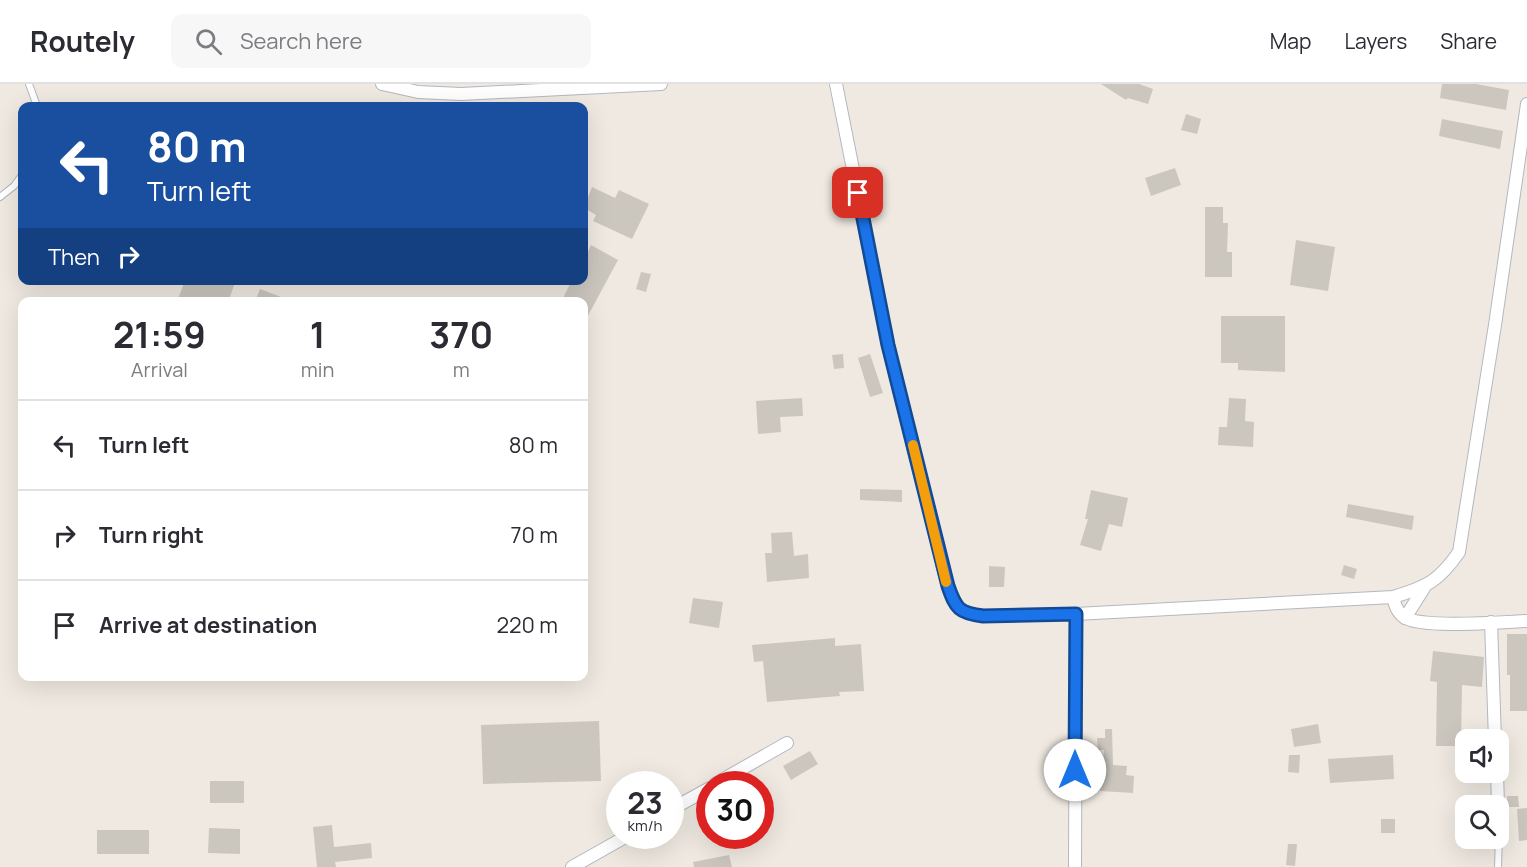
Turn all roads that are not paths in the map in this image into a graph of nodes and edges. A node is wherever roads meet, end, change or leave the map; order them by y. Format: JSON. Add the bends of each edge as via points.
{"nodes":[{"id":1,"x":29,"y":84,"type":"edge"},
{"id":2,"x":381,"y":84,"type":"edge"},
{"id":3,"x":661,"y":84,"type":"edge"},
{"id":4,"x":836,"y":84,"type":"edge"},
{"id":5,"x":550,"y":87,"type":"edge"},
{"id":6,"x":36,"y":102,"type":"edge"},
{"id":7,"x":1527,"y":104,"type":"edge"},
{"id":8,"x":18,"y":180,"type":"edge"},
{"id":9,"x":0,"y":197,"type":"edge"},
{"id":10,"x":1424,"y":588,"type":"junction"},
{"id":11,"x":1393,"y":597,"type":"junction"},
{"id":12,"x":1076,"y":614,"type":"junction"},
{"id":13,"x":1405,"y":618,"type":"junction"},
{"id":14,"x":1527,"y":621,"type":"edge"},
{"id":15,"x":1491,"y":622,"type":"junction"},
{"id":16,"x":1496,"y":729,"type":"edge"},
{"id":17,"x":787,"y":743,"type":"dead end"},
{"id":18,"x":738,"y":771,"type":"edge"},
{"id":19,"x":606,"y":848,"type":"edge"},
{"id":20,"x":1499,"y":849,"type":"edge"},
{"id":21,"x":572,"y":867,"type":"edge"},
{"id":22,"x":1075,"y":867,"type":"edge"},
{"id":23,"x":1498,"y":867,"type":"edge"}],
"edges":[{"from":1,"to":6,"type":"lane"},
{"from":2,"to":5,"type":"street","via":[[440,94]]},
{"from":3,"to":5,"type":"street"},
{"from":4,"to":12,"type":"street","via":[[888,345],[955,605],[969,614],[983,616]]},
{"from":7,"to":10,"type":"street","via":[[1459,552],[1447,570]]},
{"from":8,"to":9,"type":"lane"},
{"from":10,"to":11,"type":"street"},
{"from":10,"to":13,"type":"street"},
{"from":11,"to":12,"type":"street"},
{"from":11,"to":13,"type":"street"},
{"from":12,"to":22,"type":"street"},
{"from":13,"to":15,"type":"street","via":[[1422,622]]},
{"from":14,"to":15,"type":"street"},
{"from":15,"to":16,"type":"street"},
{"from":17,"to":18,"type":"street"},
{"from":19,"to":21,"type":"street"},
{"from":20,"to":23,"type":"lane"}]}
